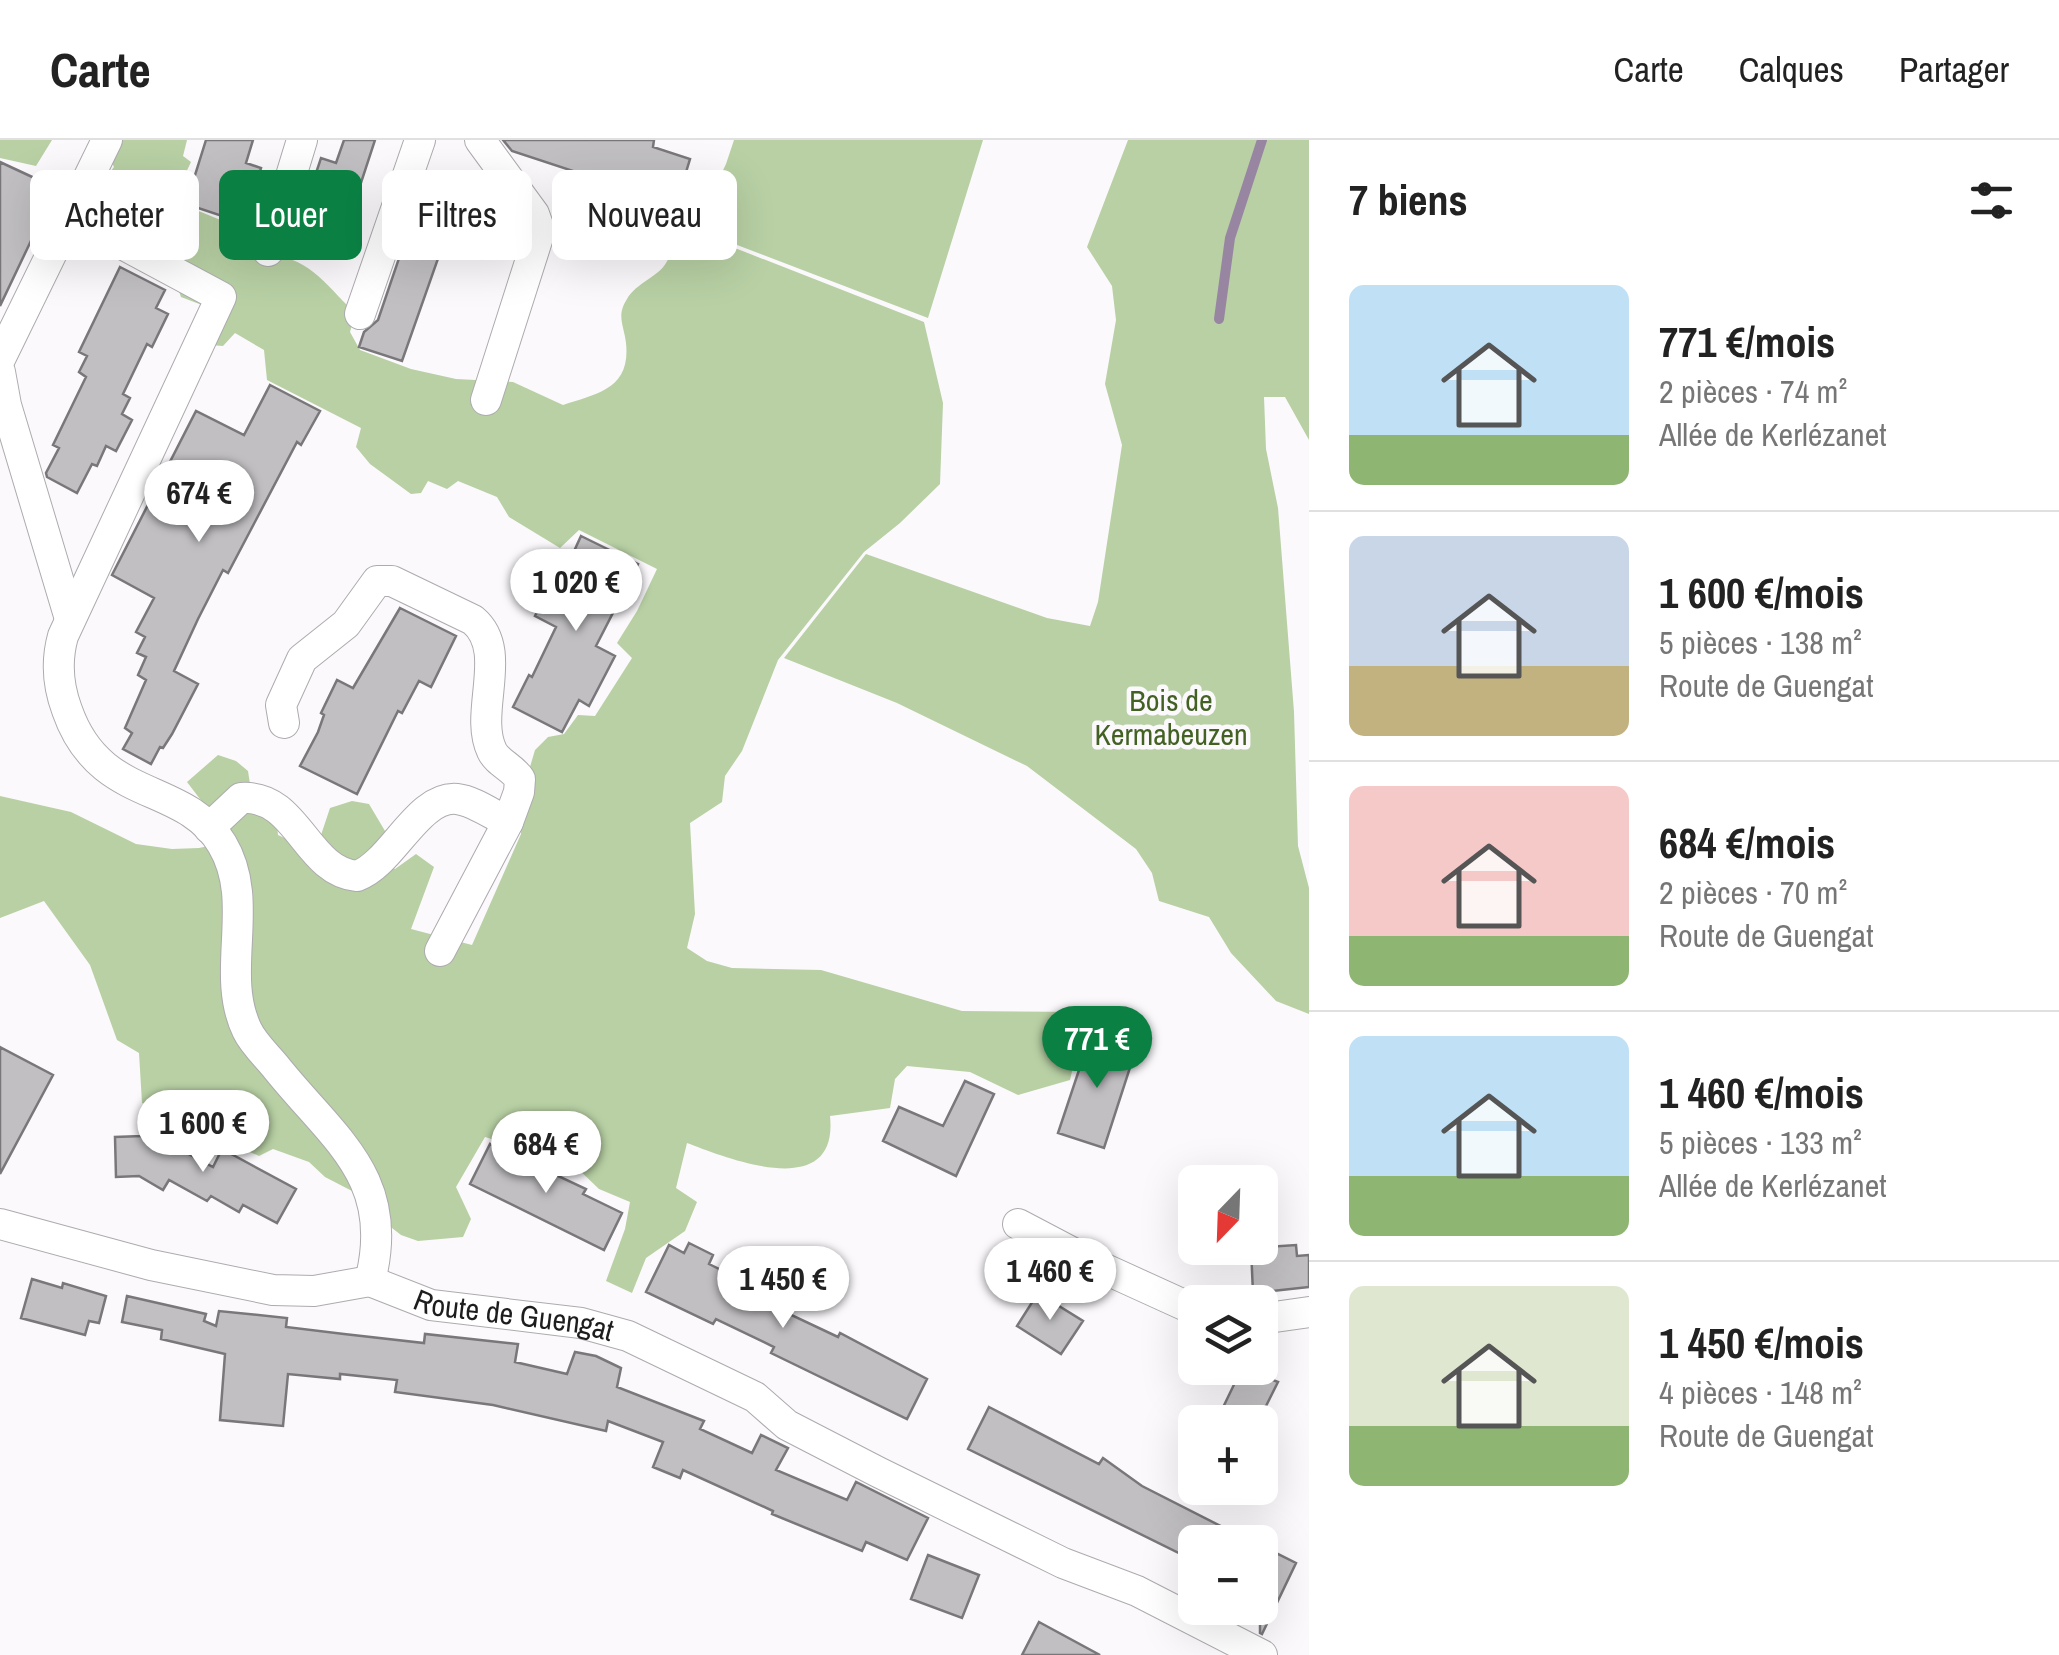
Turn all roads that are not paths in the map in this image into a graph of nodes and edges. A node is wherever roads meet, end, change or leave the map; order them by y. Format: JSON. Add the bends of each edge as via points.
{"nodes":[{"id":1,"x":106,"y":140,"type":"edge"},
{"id":2,"x":302,"y":140,"type":"edge"},
{"id":3,"x":420,"y":140,"type":"edge"},
{"id":4,"x":480,"y":140,"type":"edge"},
{"id":5,"x":92,"y":170,"type":"edge"},
{"id":6,"x":293,"y":170,"type":"edge"},
{"id":7,"x":48,"y":260,"type":"edge"},
{"id":8,"x":151,"y":260,"type":"edge"},
{"id":9,"x":360,"y":314,"type":"dead end"},
{"id":10,"x":0,"y":359,"type":"edge"},
{"id":11,"x":0,"y":372,"type":"edge"},
{"id":12,"x":486,"y":400,"type":"dead end"},
{"id":13,"x":70,"y":619,"type":"junction"},
{"id":14,"x":284,"y":723,"type":"dead end"},
{"id":15,"x":508,"y":822,"type":"junction"},
{"id":16,"x":209,"y":828,"type":"junction"},
{"id":17,"x":440,"y":951,"type":"dead end"},
{"id":18,"x":0,"y":1224,"type":"edge"},
{"id":19,"x":1018,"y":1224,"type":"dead end"},
{"id":20,"x":370,"y":1282,"type":"junction"},
{"id":21,"x":1178,"y":1302,"type":"edge"},
{"id":22,"x":1309,"y":1312,"type":"edge"},
{"id":23,"x":1278,"y":1316,"type":"edge"},
{"id":24,"x":1262,"y":1655,"type":"edge"}],
"edges":[{"from":1,"to":5,"type":"street"},
{"from":2,"to":6,"type":"street"},
{"from":3,"to":9,"type":"street"},
{"from":4,"to":12,"type":"street","via":[[540,231]]},
{"from":7,"to":10,"type":"street"},
{"from":8,"to":13,"type":"street","via":[[220,297]]},
{"from":11,"to":13,"type":"street"},
{"from":13,"to":16,"type":"street","via":[[58,662],[78,738],[115,776]]},
{"from":14,"to":15,"type":"street","via":[[281,705],[302,659],[346,624],[377,580],[392,581],[483,628],[492,750],[520,779]]},
{"from":15,"to":16,"type":"street","via":[[466,802],[442,802],[357,876],[334,870],[283,812],[260,800],[240,798]]},
{"from":15,"to":17,"type":"street"},
{"from":16,"to":20,"type":"street","via":[[238,884],[239,996],[247,1030],[371,1190],[378,1232]]},
{"from":18,"to":20,"type":"street","name":"Route de Guengat","via":[[274,1290]]},
{"from":19,"to":21,"type":"street"},
{"from":20,"to":24,"type":"street","name":"Route de Guengat","via":[[431,1305],[581,1322],[628,1336],[755,1397],[787,1424],[878,1472]]},
{"from":22,"to":23,"type":"street"}]}
